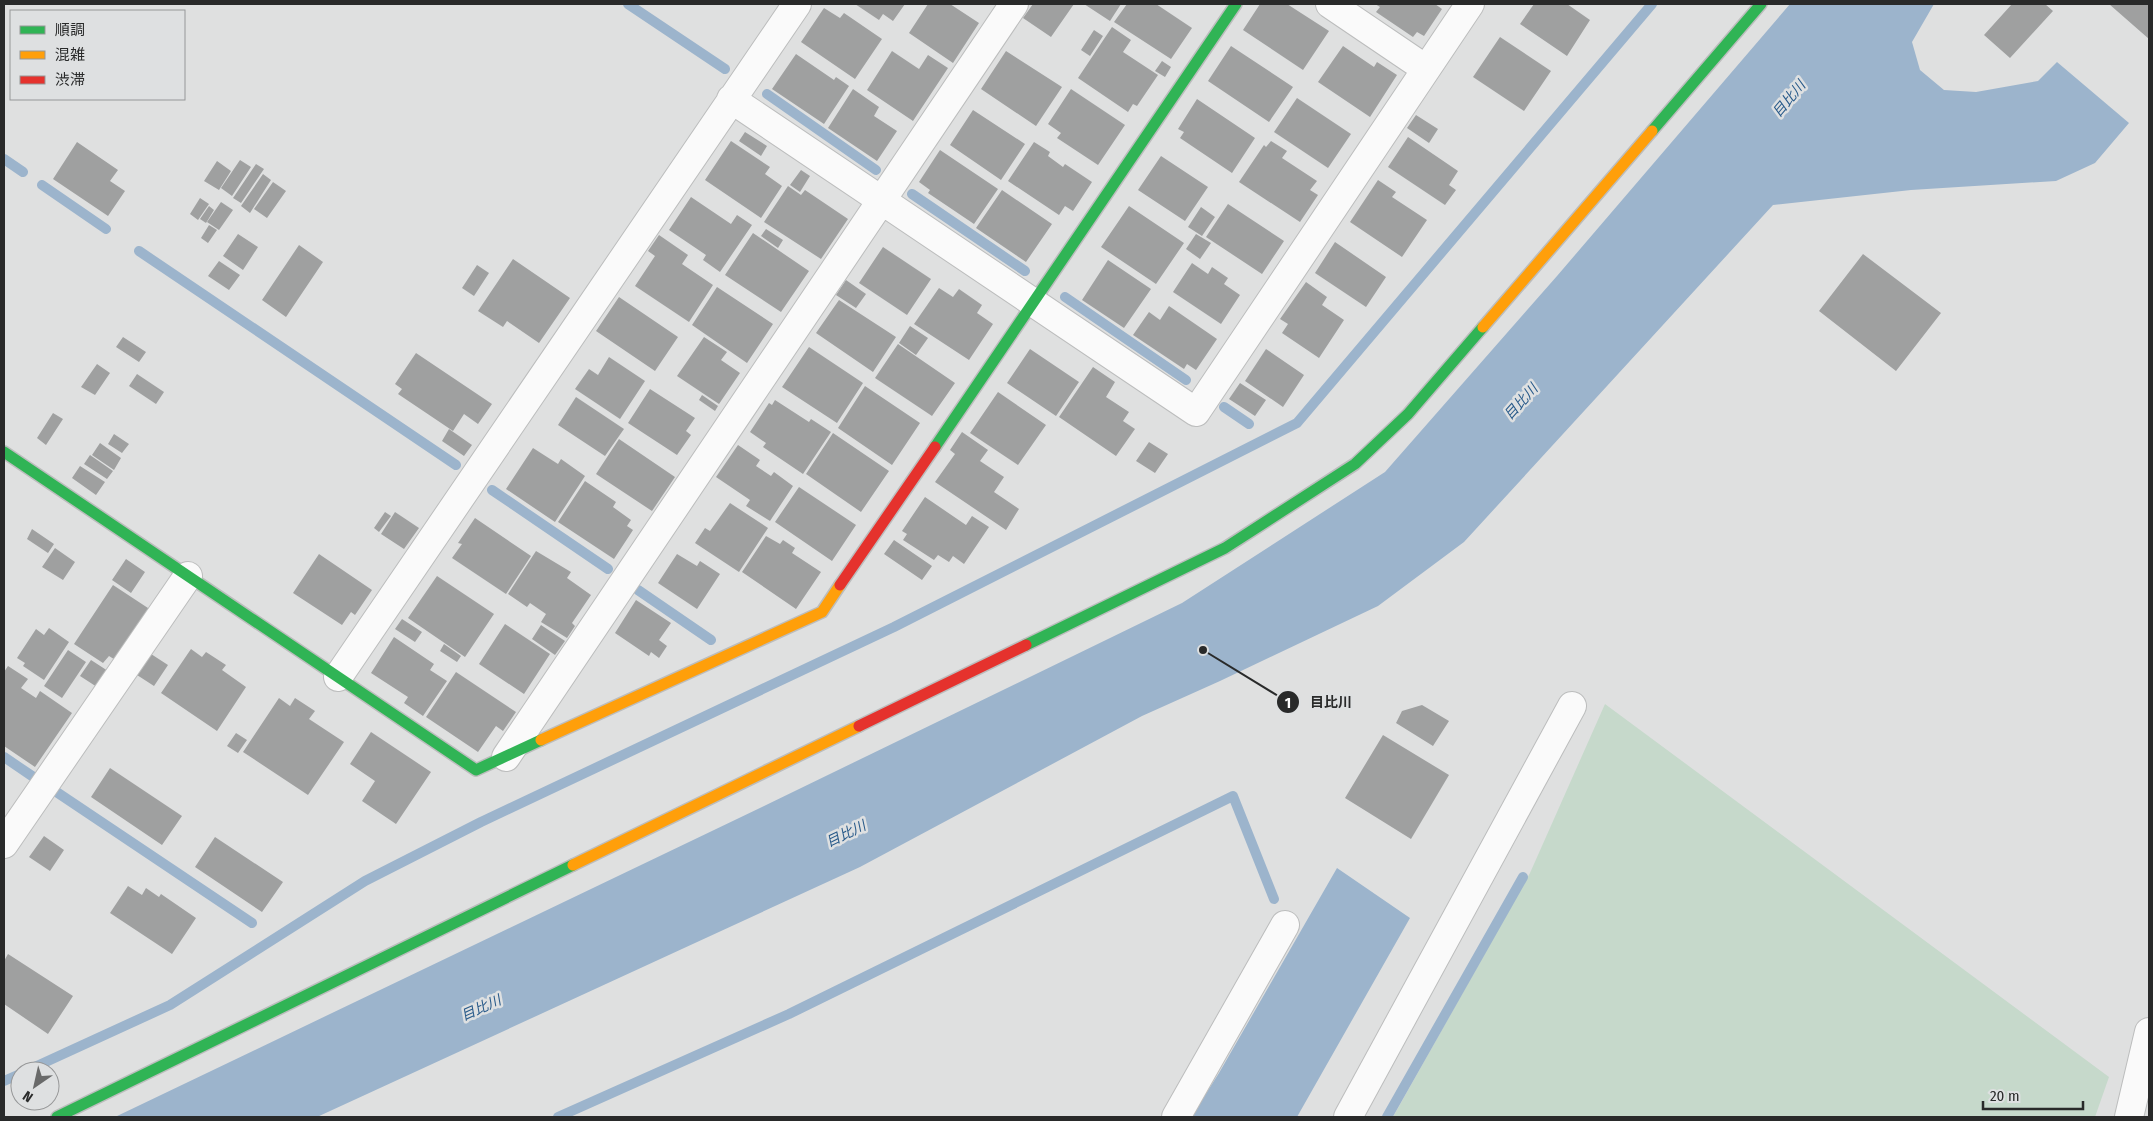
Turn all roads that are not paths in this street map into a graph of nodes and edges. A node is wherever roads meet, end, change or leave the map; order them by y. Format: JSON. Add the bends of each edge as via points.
{"nodes":[{"id":1,"x":797,"y":4,"type":"edge"},
{"id":2,"x":1014,"y":4,"type":"edge"},
{"id":3,"x":1236,"y":4,"type":"edge"},
{"id":4,"x":1330,"y":4,"type":"edge"},
{"id":5,"x":1470,"y":4,"type":"edge"},
{"id":6,"x":1761,"y":4,"type":"edge"},
{"id":7,"x":1426,"y":69,"type":"junction"},
{"id":8,"x":731,"y":100,"type":"junction"},
{"id":9,"x":881,"y":201,"type":"junction"},
{"id":10,"x":1033,"y":303,"type":"junction"},
{"id":11,"x":4,"y":452,"type":"edge"},
{"id":12,"x":188,"y":576,"type":"junction"},
{"id":13,"x":338,"y":677,"type":"junction"},
{"id":14,"x":1572,"y":706,"type":"dead end"},
{"id":15,"x":506,"y":757,"type":"junction"},
{"id":16,"x":4,"y":844,"type":"edge"},
{"id":17,"x":1285,"y":926,"type":"dead end"},
{"id":18,"x":2149,"y":1032,"type":"edge"},
{"id":19,"x":57,"y":1117,"type":"edge"},
{"id":20,"x":1176,"y":1117,"type":"edge"},
{"id":21,"x":1348,"y":1117,"type":"edge"},
{"id":22,"x":2128,"y":1117,"type":"edge"}],
"edges":[{"from":1,"to":8,"type":"street"},
{"from":2,"to":9,"type":"street"},
{"from":3,"to":10,"type":"street"},
{"from":4,"to":7,"type":"street"},
{"from":5,"to":7,"type":"street"},
{"from":6,"to":19,"type":"street","via":[[1408,414],[1355,464],[1225,548]]},
{"from":7,"to":10,"type":"street","via":[[1196,412]]},
{"from":8,"to":9,"type":"street"},
{"from":8,"to":13,"type":"street"},
{"from":9,"to":10,"type":"street"},
{"from":9,"to":15,"type":"street"},
{"from":10,"to":15,"type":"street","via":[[822,612]]},
{"from":11,"to":12,"type":"street"},
{"from":12,"to":13,"type":"street"},
{"from":12,"to":16,"type":"street"},
{"from":13,"to":15,"type":"street","via":[[476,770]]},
{"from":14,"to":21,"type":"street"},
{"from":17,"to":20,"type":"street"},
{"from":18,"to":22,"type":"street"}]}
